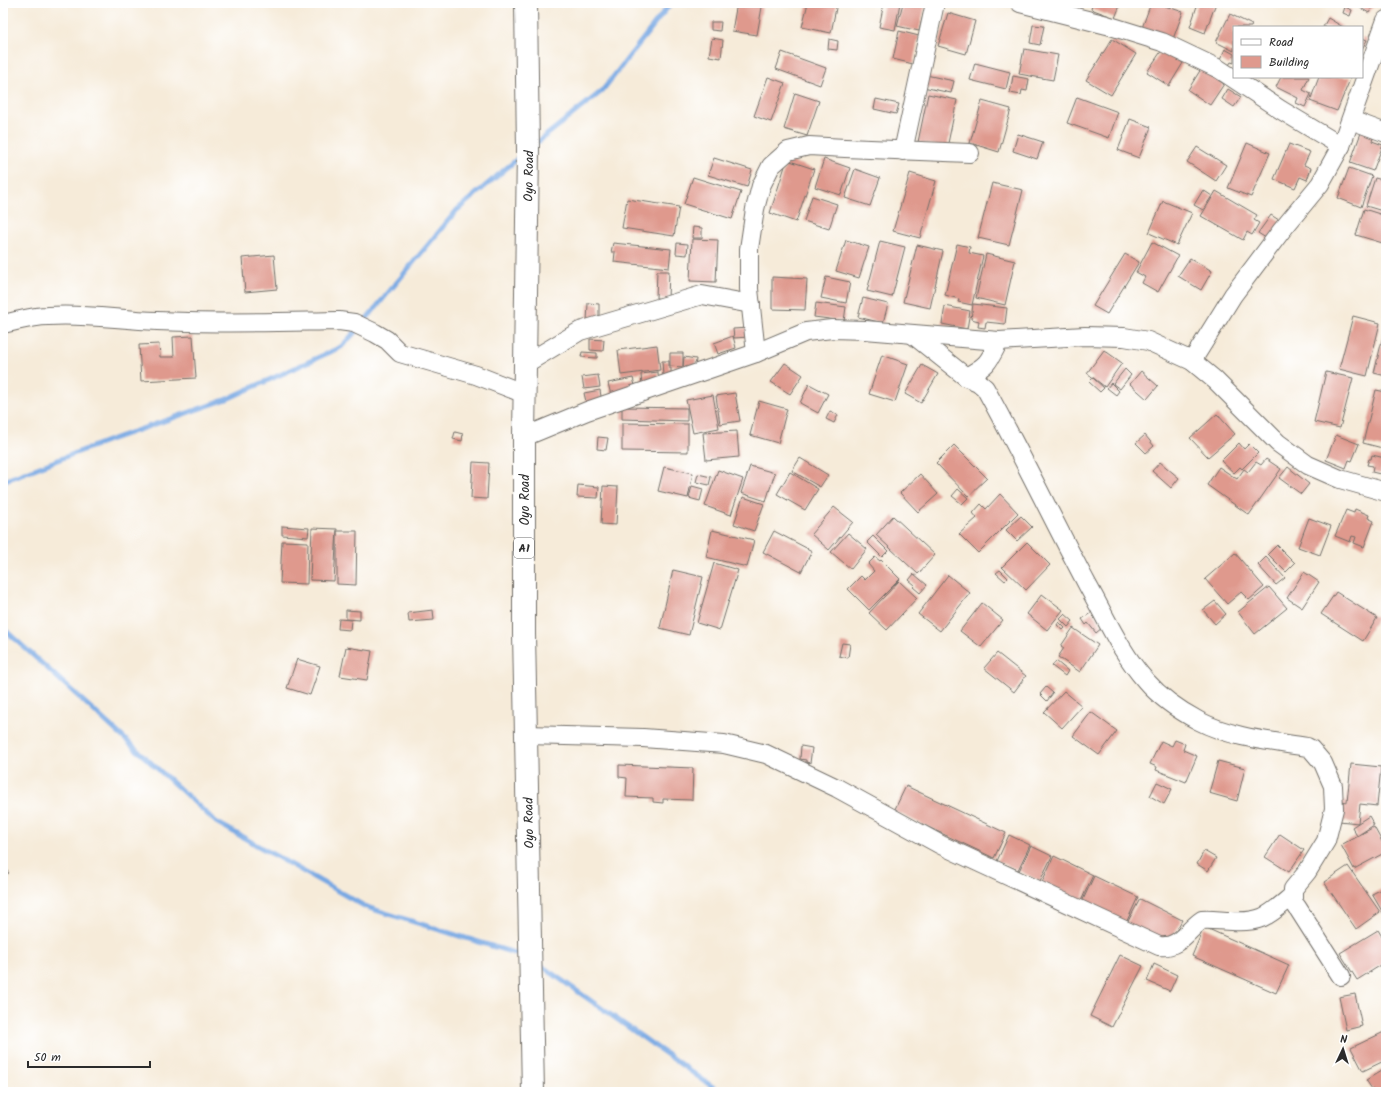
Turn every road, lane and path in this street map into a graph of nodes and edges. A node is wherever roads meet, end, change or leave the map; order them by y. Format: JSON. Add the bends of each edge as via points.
{"nodes":[{"id":1,"x":526,"y":3,"type":"edge"},
{"id":2,"x":935,"y":3,"type":"edge"},
{"id":3,"x":1020,"y":3,"type":"edge"},
{"id":4,"x":1386,"y":20,"type":"edge"},
{"id":5,"x":1351,"y":120,"type":"junction"},
{"id":6,"x":1386,"y":133,"type":"edge"},
{"id":7,"x":1341,"y":146,"type":"junction"},
{"id":8,"x":903,"y":151,"type":"junction"},
{"id":9,"x":970,"y":153,"type":"dead end"},
{"id":10,"x":751,"y":304,"type":"junction"},
{"id":11,"x":3,"y":324,"type":"edge"},
{"id":12,"x":912,"y":334,"type":"junction"},
{"id":13,"x":999,"y":341,"type":"junction"},
{"id":14,"x":756,"y":353,"type":"junction"},
{"id":15,"x":1192,"y":360,"type":"junction"},
{"id":16,"x":525,"y":364,"type":"junction"},
{"id":17,"x":966,"y":376,"type":"junction"},
{"id":18,"x":525,"y":394,"type":"junction"},
{"id":19,"x":524,"y":437,"type":"junction"},
{"id":20,"x":1386,"y":492,"type":"edge"},
{"id":21,"x":526,"y":735,"type":"junction"},
{"id":22,"x":1292,"y":896,"type":"junction"},
{"id":23,"x":1341,"y":976,"type":"dead end"},
{"id":24,"x":533,"y":1092,"type":"edge"}],
"edges":[{"from":1,"to":16,"type":"highway","name":"Oyo Road","number":"A1","via":[[528,150]]},
{"from":2,"to":8,"type":"street"},
{"from":3,"to":7,"type":"street","via":[[1162,42],[1219,69]]},
{"from":4,"to":5,"type":"street"},
{"from":5,"to":6,"type":"street"},
{"from":5,"to":7,"type":"street"},
{"from":7,"to":15,"type":"street","via":[[1320,184],[1232,295]]},
{"from":8,"to":9,"type":"street"},
{"from":8,"to":10,"type":"street","via":[[809,146],[788,151],[771,166],[761,186],[755,208],[749,249]]},
{"from":10,"to":14,"type":"street"},
{"from":10,"to":16,"type":"street","via":[[702,295],[580,331]]},
{"from":11,"to":18,"type":"street","via":[[47,316],[85,315],[157,321],[354,323],[387,340],[400,353],[476,375]]},
{"from":12,"to":13,"type":"street"},
{"from":12,"to":14,"type":"street","via":[[865,330],[806,332]]},
{"from":12,"to":17,"type":"street"},
{"from":13,"to":15,"type":"street","via":[[1085,336],[1124,337],[1148,341]]},
{"from":13,"to":17,"type":"street","via":[[988,362]]},
{"from":14,"to":19,"type":"street","via":[[586,411]]},
{"from":15,"to":20,"type":"street","via":[[1278,443],[1308,465],[1340,479]]},
{"from":16,"to":18,"type":"highway","name":"Oyo Road","number":"A1"},
{"from":17,"to":22,"type":"street","via":[[984,388],[1121,648],[1146,681],[1168,701],[1200,721],[1232,735],[1307,747],[1322,763],[1332,786],[1334,809],[1326,841],[1293,889]]},
{"from":18,"to":19,"type":"highway","name":"Oyo Road","number":"A1"},
{"from":19,"to":21,"type":"highway","name":"Oyo Road","number":"A1"},
{"from":21,"to":22,"type":"street","via":[[643,738],[724,744],[766,754],[837,788],[941,845],[1159,946],[1174,945],[1202,920],[1240,922],[1268,916]]},
{"from":21,"to":24,"type":"highway","name":"Oyo Road","number":"A1"},
{"from":22,"to":23,"type":"street","via":[[1296,907]]}]}
